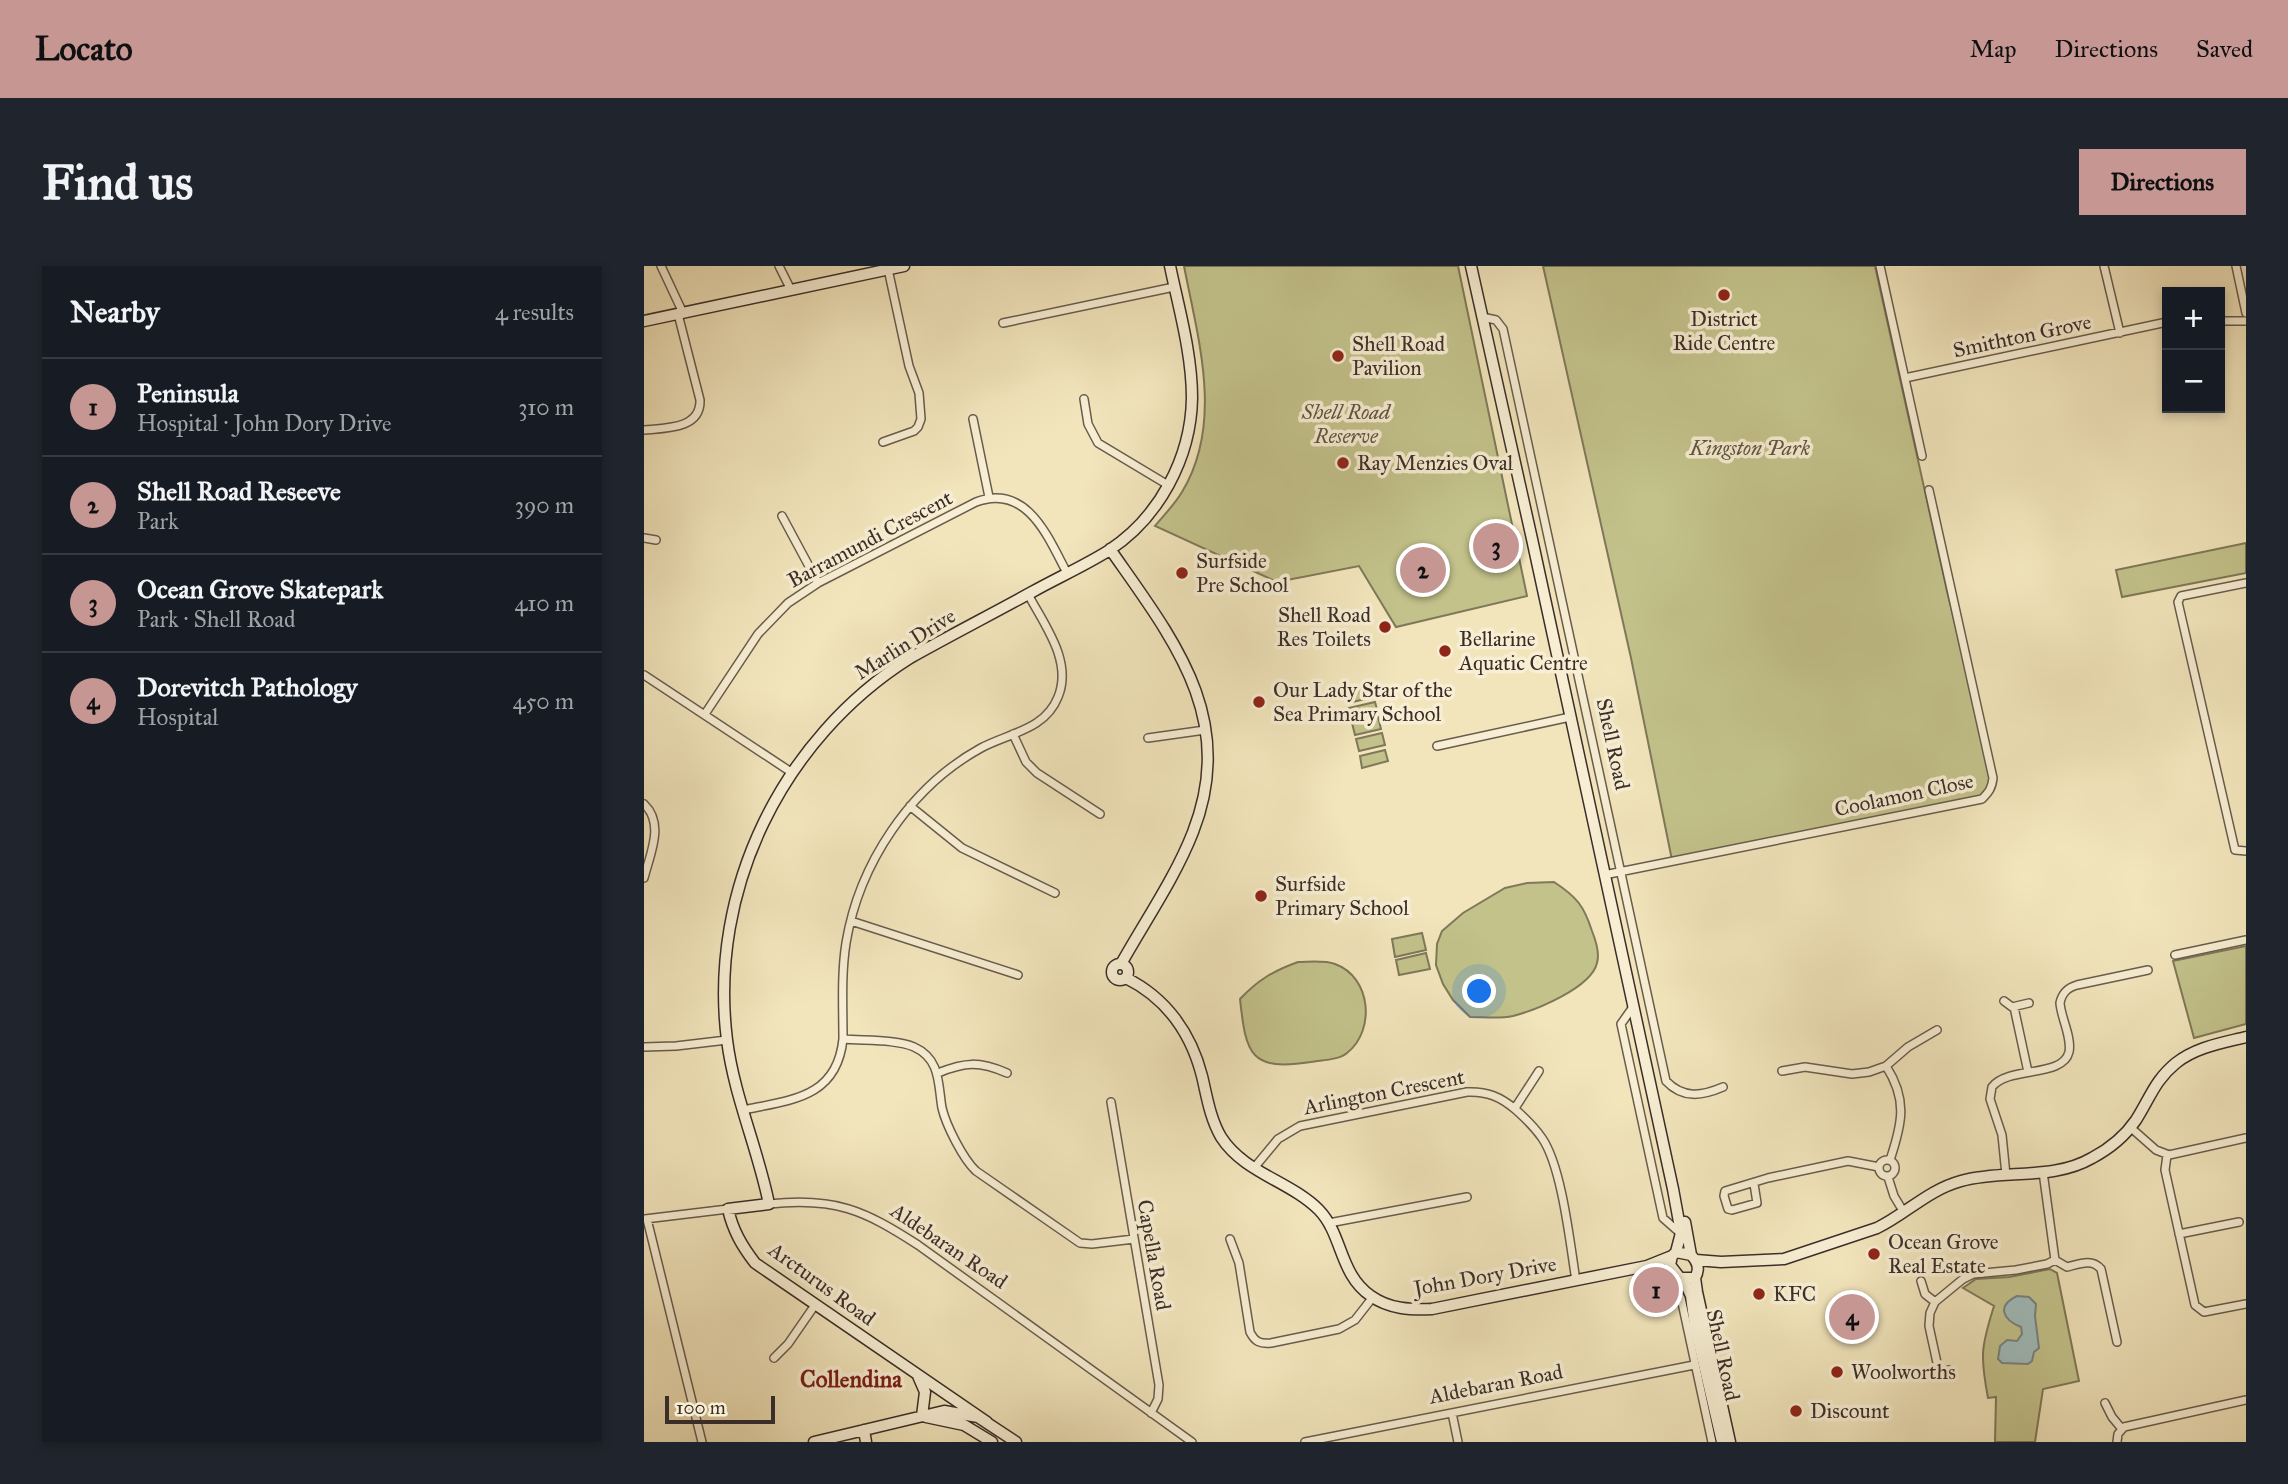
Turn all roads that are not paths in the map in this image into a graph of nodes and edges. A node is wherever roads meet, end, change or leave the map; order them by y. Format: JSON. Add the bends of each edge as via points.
{"nodes":[{"id":1,"x":661,"y":266,"type":"edge"},
{"id":2,"x":779,"y":266,"type":"edge"},
{"id":3,"x":902,"y":266,"type":"edge"},
{"id":4,"x":1170,"y":266,"type":"edge"},
{"id":5,"x":1471,"y":266,"type":"edge"},
{"id":6,"x":1881,"y":266,"type":"edge"},
{"id":7,"x":2104,"y":266,"type":"edge"},
{"id":8,"x":2236,"y":266,"type":"edge"},
{"id":9,"x":888,"y":269,"type":"junction"},
{"id":10,"x":1174,"y":287,"type":"junction"},
{"id":11,"x":791,"y":290,"type":"junction"},
{"id":12,"x":680,"y":313,"type":"junction"},
{"id":13,"x":2246,"y":313,"type":"edge"},
{"id":14,"x":1482,"y":317,"type":"junction"},
{"id":15,"x":644,"y":321,"type":"edge"},
{"id":16,"x":2225,"y":321,"type":"edge"},
{"id":17,"x":2246,"y":321,"type":"edge"},
{"id":18,"x":1003,"y":323,"type":"dead end"},
{"id":19,"x":2162,"y":323,"type":"edge"},
{"id":20,"x":2120,"y":333,"type":"junction"},
{"id":21,"x":1905,"y":379,"type":"junction"},
{"id":22,"x":1084,"y":399,"type":"dead end"},
{"id":23,"x":973,"y":419,"type":"dead end"},
{"id":24,"x":644,"y":430,"type":"edge"},
{"id":25,"x":883,"y":442,"type":"dead end"},
{"id":26,"x":1922,"y":456,"type":"dead end"},
{"id":27,"x":1168,"y":485,"type":"junction"},
{"id":28,"x":1929,"y":490,"type":"dead end"},
{"id":29,"x":989,"y":497,"type":"junction"},
{"id":30,"x":782,"y":516,"type":"dead end"},
{"id":31,"x":644,"y":538,"type":"edge"},
{"id":32,"x":656,"y":540,"type":"dead end"},
{"id":33,"x":1110,"y":549,"type":"junction"},
{"id":34,"x":1068,"y":573,"type":"junction"},
{"id":35,"x":818,"y":583,"type":"junction"},
{"id":36,"x":2246,"y":583,"type":"edge"},
{"id":37,"x":1028,"y":594,"type":"junction"},
{"id":38,"x":644,"y":675,"type":"edge"},
{"id":39,"x":705,"y":714,"type":"junction"},
{"id":40,"x":1570,"y":717,"type":"junction"},
{"id":41,"x":1205,"y":730,"type":"junction"},
{"id":42,"x":1013,"y":734,"type":"junction"},
{"id":43,"x":1148,"y":738,"type":"dead end"},
{"id":44,"x":1437,"y":746,"type":"dead end"},
{"id":45,"x":791,"y":772,"type":"junction"},
{"id":46,"x":644,"y":804,"type":"edge"},
{"id":47,"x":910,"y":806,"type":"junction"},
{"id":48,"x":1100,"y":814,"type":"dead end"},
{"id":49,"x":2246,"y":851,"type":"edge"},
{"id":50,"x":1621,"y":871,"type":"junction"},
{"id":51,"x":1604,"y":875,"type":"junction"},
{"id":52,"x":644,"y":878,"type":"edge"},
{"id":53,"x":1055,"y":893,"type":"dead end"},
{"id":54,"x":851,"y":921,"type":"junction"},
{"id":55,"x":2246,"y":940,"type":"edge"},
{"id":56,"x":2175,"y":955,"type":"dead end"},
{"id":57,"x":2148,"y":970,"type":"dead end"},
{"id":58,"x":1018,"y":975,"type":"dead end"},
{"id":59,"x":2004,"y":1001,"type":"dead end"},
{"id":60,"x":2029,"y":1003,"type":"dead end"},
{"id":61,"x":2014,"y":1007,"type":"junction"},
{"id":62,"x":1635,"y":1012,"type":"junction"},
{"id":63,"x":1651,"y":1015,"type":"junction"},
{"id":64,"x":1937,"y":1030,"type":"dead end"},
{"id":65,"x":2246,"y":1037,"type":"edge"},
{"id":66,"x":843,"y":1039,"type":"junction"},
{"id":67,"x":727,"y":1040,"type":"junction"},
{"id":68,"x":644,"y":1047,"type":"edge"},
{"id":69,"x":1886,"y":1066,"type":"junction"},
{"id":70,"x":1539,"y":1071,"type":"dead end"},
{"id":71,"x":1782,"y":1071,"type":"dead end"},
{"id":72,"x":2028,"y":1072,"type":"junction"},
{"id":73,"x":937,"y":1073,"type":"junction"},
{"id":74,"x":1007,"y":1073,"type":"dead end"},
{"id":75,"x":1723,"y":1087,"type":"dead end"},
{"id":76,"x":1111,"y":1102,"type":"dead end"},
{"id":77,"x":1515,"y":1108,"type":"junction"},
{"id":78,"x":743,"y":1110,"type":"junction"},
{"id":79,"x":2130,"y":1127,"type":"junction"},
{"id":80,"x":2246,"y":1138,"type":"edge"},
{"id":81,"x":2167,"y":1154,"type":"junction"},
{"id":82,"x":1890,"y":1160,"type":"junction"},
{"id":83,"x":1879,"y":1167,"type":"junction"},
{"id":84,"x":1254,"y":1168,"type":"junction"},
{"id":85,"x":2043,"y":1172,"type":"junction"},
{"id":86,"x":2006,"y":1175,"type":"junction"},
{"id":87,"x":1888,"y":1177,"type":"junction"},
{"id":88,"x":1754,"y":1184,"type":"junction"},
{"id":89,"x":1673,"y":1189,"type":"junction"},
{"id":90,"x":1466,"y":1197,"type":"dead end"},
{"id":91,"x":769,"y":1204,"type":"junction"},
{"id":92,"x":728,"y":1209,"type":"junction"},
{"id":93,"x":1903,"y":1212,"type":"junction"},
{"id":94,"x":645,"y":1219,"type":"edge"},
{"id":95,"x":2239,"y":1222,"type":"dead end"},
{"id":96,"x":1329,"y":1223,"type":"junction"},
{"id":97,"x":1681,"y":1233,"type":"junction"},
{"id":98,"x":2179,"y":1234,"type":"junction"},
{"id":99,"x":1134,"y":1238,"type":"junction"},
{"id":100,"x":1230,"y":1239,"type":"dead end"},
{"id":101,"x":1674,"y":1254,"type":"junction"},
{"id":102,"x":1694,"y":1258,"type":"junction"},
{"id":103,"x":2055,"y":1260,"type":"junction"},
{"id":104,"x":1721,"y":1262,"type":"junction"},
{"id":105,"x":1647,"y":1266,"type":"junction"},
{"id":106,"x":1678,"y":1275,"type":"junction"},
{"id":107,"x":1696,"y":1276,"type":"junction"},
{"id":108,"x":1576,"y":1280,"type":"junction"},
{"id":109,"x":1920,"y":1281,"type":"dead end"},
{"id":110,"x":1373,"y":1297,"type":"junction"},
{"id":111,"x":1681,"y":1298,"type":"dead end"},
{"id":112,"x":1935,"y":1302,"type":"junction"},
{"id":113,"x":2246,"y":1304,"type":"edge"},
{"id":114,"x":815,"y":1305,"type":"junction"},
{"id":115,"x":2117,"y":1342,"type":"dead end"},
{"id":116,"x":774,"y":1358,"type":"dead end"},
{"id":117,"x":1694,"y":1364,"type":"junction"},
{"id":118,"x":1949,"y":1370,"type":"dead end"},
{"id":119,"x":1939,"y":1371,"type":"junction"},
{"id":120,"x":915,"y":1373,"type":"junction"},
{"id":121,"x":1930,"y":1375,"type":"dead end"},
{"id":122,"x":2246,"y":1400,"type":"edge"},
{"id":123,"x":2105,"y":1403,"type":"dead end"},
{"id":124,"x":1150,"y":1413,"type":"junction"},
{"id":125,"x":1452,"y":1413,"type":"junction"},
{"id":126,"x":922,"y":1416,"type":"junction"},
{"id":127,"x":987,"y":1422,"type":"junction"},
{"id":128,"x":2122,"y":1429,"type":"junction"},
{"id":129,"x":863,"y":1430,"type":"junction"},
{"id":130,"x":1723,"y":1441,"type":"edge"},
{"id":131,"x":702,"y":1442,"type":"edge"},
{"id":132,"x":814,"y":1442,"type":"edge"},
{"id":133,"x":866,"y":1442,"type":"edge"},
{"id":134,"x":992,"y":1442,"type":"edge"},
{"id":135,"x":1016,"y":1442,"type":"edge"},
{"id":136,"x":1192,"y":1442,"type":"edge"},
{"id":137,"x":1305,"y":1442,"type":"edge"},
{"id":138,"x":1458,"y":1442,"type":"edge"},
{"id":139,"x":2117,"y":1442,"type":"edge"}],
"edges":[{"from":1,"to":12,"type":"street"},
{"from":2,"to":11,"type":"street"},
{"from":3,"to":9,"type":"street"},
{"from":4,"to":10,"type":"street","name":"Marlin Drive"},
{"from":5,"to":14,"type":"street","name":"Shell Road"},
{"from":6,"to":21,"type":"street"},
{"from":7,"to":20,"type":"street","name":"Smithton Grove"},
{"from":8,"to":13,"type":"street"},
{"from":9,"to":11,"type":"street"},
{"from":9,"to":25,"type":"street","via":[[919,393],[921,419],[914,431]]},
{"from":10,"to":18,"type":"street"},
{"from":10,"to":27,"type":"street","name":"Marlin Drive","via":[[1192,396],[1187,440]]},
{"from":11,"to":12,"type":"street"},
{"from":12,"to":15,"type":"street"},
{"from":12,"to":24,"type":"street","via":[[699,412],[682,425]]},
{"from":14,"to":40,"type":"street","name":"Shell Road"},
{"from":14,"to":50,"type":"street","name":"Shell Road","via":[[1496,320],[1503,329]]},
{"from":16,"to":17,"type":"street"},
{"from":19,"to":20,"type":"street"},
{"from":20,"to":21,"type":"street","name":"Smithton Grove"},
{"from":21,"to":26,"type":"street"},
{"from":22,"to":27,"type":"street","via":[[1088,424],[1098,443]]},
{"from":23,"to":29,"type":"street"},
{"from":27,"to":33,"type":"street","name":"Marlin Drive","via":[[1140,523]]},
{"from":28,"to":50,"type":"street","name":"Coolamon Close","via":[[1993,778],[1991,790],[1982,799]]},
{"from":29,"to":34,"type":"street","via":[[1019,504],[1031,513]]},
{"from":29,"to":35,"type":"street","name":"Barramundi Crescent"},
{"from":30,"to":35,"type":"street"},
{"from":31,"to":32,"type":"street"},
{"from":33,"to":34,"type":"street","name":"Marlin Drive"},
{"from":33,"to":41,"type":"street","via":[[1182,656]]},
{"from":34,"to":37,"type":"street","name":"Marlin Drive"},
{"from":35,"to":39,"type":"street","name":"Barramundi Crescent","via":[[768,622]]},
{"from":36,"to":49,"type":"street","via":[[2181,596],[2178,602],[2235,850]]},
{"from":37,"to":42,"type":"street","via":[[1056,648],[1062,687],[1051,711],[1033,727]]},
{"from":37,"to":45,"type":"street","name":"Marlin Drive","via":[[887,673],[847,706]]},
{"from":38,"to":39,"type":"street"},
{"from":39,"to":45,"type":"street"},
{"from":40,"to":44,"type":"street"},
{"from":40,"to":51,"type":"street","name":"Shell Road"},
{"from":41,"to":43,"type":"street"},
{"from":41,"to":84,"type":"street","name":"John Dory Drive","via":[[1206,774],[1193,833],[1121,964],[1128,968],[1126,978],[1149,990],[1179,1022],[1197,1057],[1210,1113],[1220,1134]]},
{"from":42,"to":47,"type":"street","via":[[956,765]]},
{"from":42,"to":48,"type":"street","via":[[1026,762],[1037,773]]},
{"from":45,"to":67,"type":"street","name":"Marlin Drive","via":[[758,834],[738,890],[728,934]]},
{"from":46,"to":52,"type":"street","via":[[656,825]]},
{"from":47,"to":53,"type":"street","via":[[962,848]]},
{"from":47,"to":54,"type":"street","via":[[874,859]]},
{"from":50,"to":51,"type":"street","name":"Coolamon Close"},
{"from":50,"to":63,"type":"street","name":"Shell Road"},
{"from":51,"to":62,"type":"street","name":"Shell Road"},
{"from":54,"to":58,"type":"street"},
{"from":54,"to":66,"type":"street","via":[[844,961]]},
{"from":55,"to":56,"type":"street"},
{"from":57,"to":72,"type":"street","via":[[2067,990],[2060,1003],[2068,1055],[2057,1066]]},
{"from":59,"to":61,"type":"street"},
{"from":60,"to":61,"type":"street"},
{"from":61,"to":72,"type":"street"},
{"from":62,"to":63,"type":"street"},
{"from":62,"to":89,"type":"street","name":"Shell Road"},
{"from":62,"to":97,"type":"street","name":"Shell Road","via":[[1621,1024],[1663,1218]]},
{"from":63,"to":75,"type":"street","name":"Shell Road","via":[[1666,1081],[1692,1095]]},
{"from":64,"to":69,"type":"street","via":[[1908,1046]]},
{"from":65,"to":79,"type":"street","via":[[2211,1046],[2176,1063],[2151,1091]]},
{"from":66,"to":73,"type":"street","via":[[914,1047]]},
{"from":66,"to":78,"type":"street","via":[[835,1069],[817,1089],[796,1099]]},
{"from":67,"to":68,"type":"street"},
{"from":67,"to":78,"type":"street","name":"Marlin Drive"},
{"from":69,"to":71,"type":"street","via":[[1860,1074],[1805,1067]]},
{"from":69,"to":82,"type":"street","via":[[1902,1102],[1899,1134]]},
{"from":70,"to":77,"type":"street"},
{"from":72,"to":86,"type":"street","via":[[2000,1079],[1990,1092],[2002,1135]]},
{"from":73,"to":74,"type":"street","via":[[973,1064]]},
{"from":73,"to":99,"type":"street","via":[[945,1116],[966,1161],[976,1171],[1080,1243]]},
{"from":76,"to":99,"type":"street","name":"Capella Road"},
{"from":77,"to":84,"type":"street","name":"Arlington Crescent","via":[[1479,1091],[1315,1122],[1278,1139]]},
{"from":77,"to":108,"type":"street","name":"Arlington Crescent","via":[[1542,1139],[1553,1164]]},
{"from":78,"to":91,"type":"street","name":"Marlin Drive"},
{"from":79,"to":81,"type":"street"},
{"from":79,"to":85,"type":"street","via":[[2105,1152],[2064,1170]]},
{"from":80,"to":81,"type":"street"},
{"from":81,"to":98,"type":"street","via":[[2165,1170]]},
{"from":82,"to":83,"type":"street"},
{"from":82,"to":87,"type":"street","via":[[1895,1168]]},
{"from":83,"to":87,"type":"street"},
{"from":83,"to":88,"type":"street","via":[[1848,1161]]},
{"from":84,"to":96,"type":"street","name":"John Dory Drive","via":[[1307,1200]]},
{"from":85,"to":86,"type":"street"},
{"from":85,"to":103,"type":"street"},
{"from":86,"to":93,"type":"street","via":[[1963,1180],[1927,1195]]},
{"from":87,"to":93,"type":"street"},
{"from":88,"to":88,"type":"street","via":[[1757,1203],[1728,1209],[1724,1191]]},
{"from":89,"to":97,"type":"street","name":"Shell Road"},
{"from":89,"to":102,"type":"street","name":"Shell Road"},
{"from":90,"to":96,"type":"street"},
{"from":91,"to":92,"type":"street","name":"Aldebaran Road"},
{"from":91,"to":124,"type":"street","name":"Aldebaran Road","via":[[827,1203],[877,1220]]},
{"from":92,"to":94,"type":"street","name":"Aldebaran Road"},
{"from":92,"to":114,"type":"street","name":"Arcturus Road","via":[[737,1236],[755,1263]]},
{"from":93,"to":104,"type":"street","via":[[1877,1228],[1784,1259]]},
{"from":94,"to":131,"type":"street"},
{"from":95,"to":98,"type":"street"},
{"from":96,"to":110,"type":"street","name":"John Dory Drive","via":[[1352,1277]]},
{"from":97,"to":101,"type":"street","name":"Shell Road"},
{"from":98,"to":113,"type":"street","via":[[2197,1308],[2210,1312]]},
{"from":99,"to":124,"type":"street","name":"Capella Road","via":[[1159,1385]]},
{"from":100,"to":110,"type":"street","via":[[1239,1263],[1250,1332],[1261,1344],[1339,1329],[1355,1320]]},
{"from":101,"to":102,"type":"street"},
{"from":101,"to":105,"type":"street","name":"John Dory Drive"},
{"from":101,"to":106,"type":"street","name":"Shell Road","via":[[1670,1265]]},
{"from":102,"to":104,"type":"street"},
{"from":102,"to":107,"type":"street","name":"Shell Road"},
{"from":103,"to":112,"type":"street","via":[[1973,1274]]},
{"from":103,"to":115,"type":"street","via":[[2067,1267],[2096,1263],[2101,1269]]},
{"from":104,"to":107,"type":"street"},
{"from":105,"to":106,"type":"street","name":"John Dory Drive"},
{"from":105,"to":108,"type":"street","name":"John Dory Drive"},
{"from":106,"to":107,"type":"street","name":"John Dory Drive"},
{"from":106,"to":130,"type":"street","name":"Shell Road","via":[[1691,1296]]},
{"from":107,"to":130,"type":"street","name":"Shell Road"},
{"from":108,"to":110,"type":"street","name":"John Dory Drive","via":[[1432,1309],[1397,1308]]},
{"from":109,"to":112,"type":"street","via":[[1924,1294]]},
{"from":111,"to":117,"type":"street","name":"Shell Road"},
{"from":112,"to":119,"type":"street","via":[[1929,1326]]},
{"from":114,"to":116,"type":"street"},
{"from":114,"to":120,"type":"street","name":"Arcturus Road"},
{"from":117,"to":125,"type":"street","name":"Aldebaran Road"},
{"from":117,"to":130,"type":"street","name":"Shell Road"},
{"from":118,"to":119,"type":"street"},
{"from":119,"to":121,"type":"street"},
{"from":120,"to":126,"type":"street","via":[[924,1389]]},
{"from":120,"to":127,"type":"street","name":"Arcturus Road"},
{"from":122,"to":128,"type":"street"},
{"from":123,"to":128,"type":"street"},
{"from":124,"to":136,"type":"street","name":"Aldebaran Road"},
{"from":125,"to":137,"type":"street","name":"Aldebaran Road"},
{"from":125,"to":138,"type":"street"},
{"from":126,"to":127,"type":"street","via":[[948,1411]]},
{"from":126,"to":129,"type":"street"},
{"from":126,"to":134,"type":"street","via":[[958,1423]]},
{"from":127,"to":135,"type":"street","name":"Arcturus Road"},
{"from":128,"to":139,"type":"street"},
{"from":129,"to":132,"type":"street"},
{"from":129,"to":133,"type":"street"}]}
